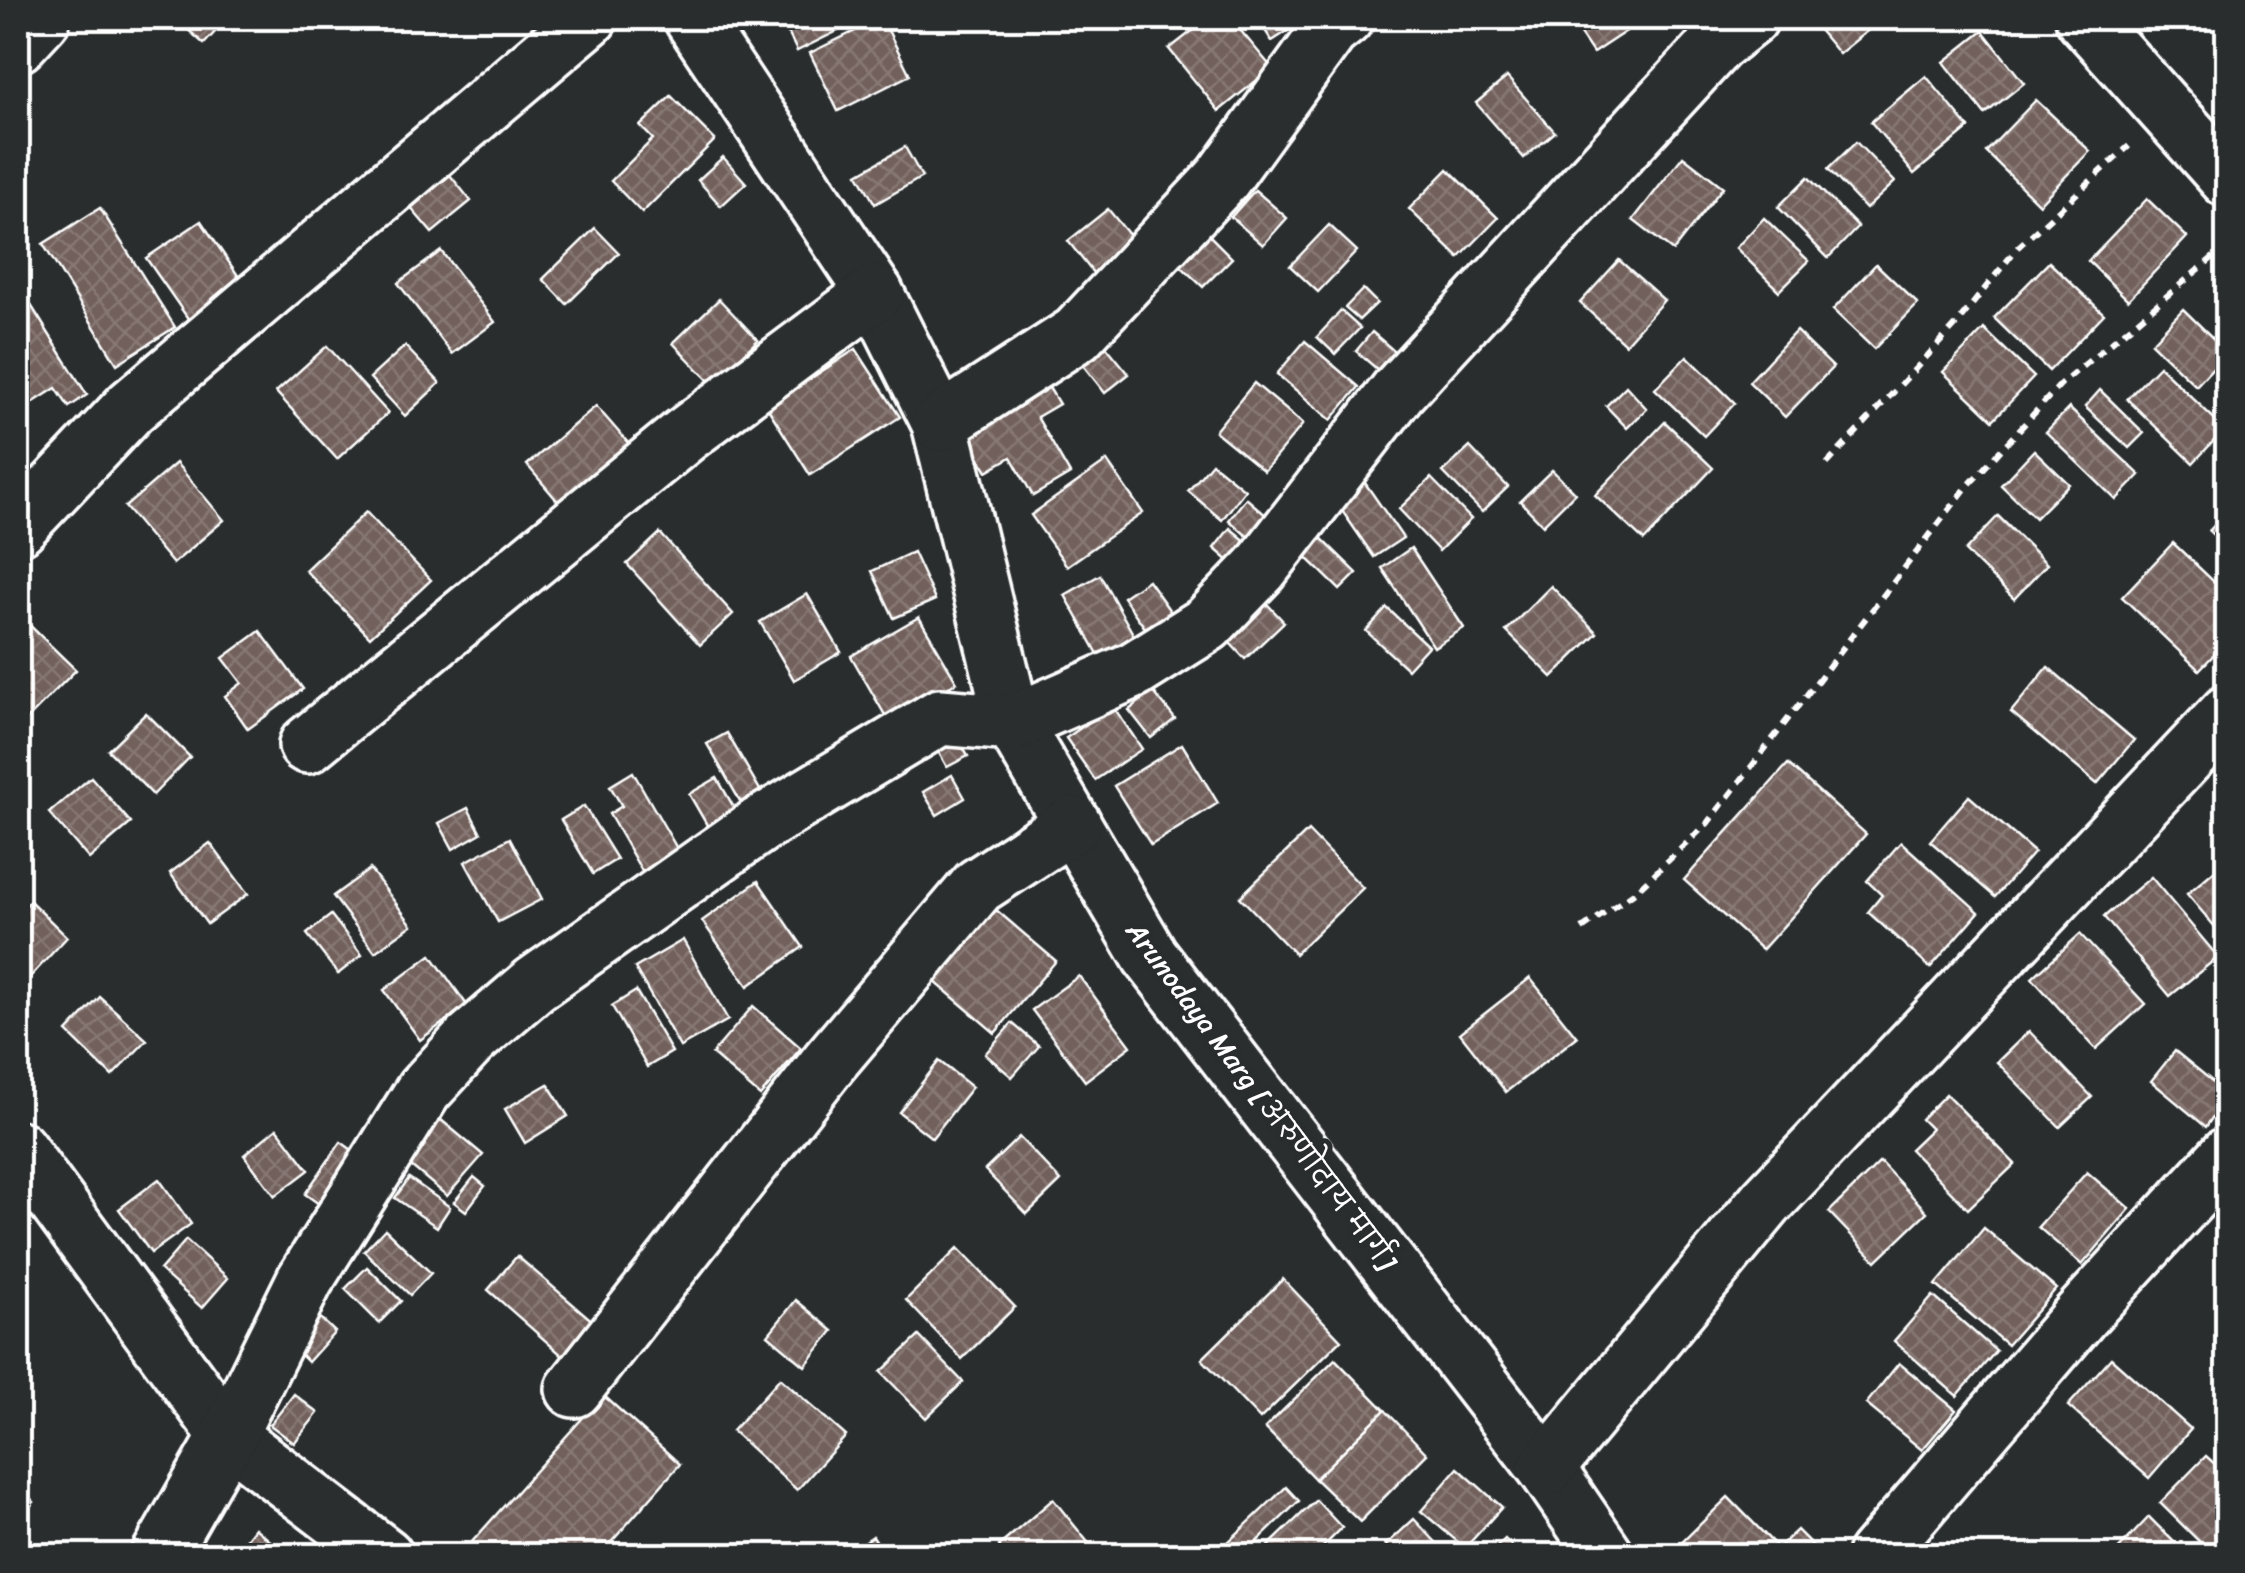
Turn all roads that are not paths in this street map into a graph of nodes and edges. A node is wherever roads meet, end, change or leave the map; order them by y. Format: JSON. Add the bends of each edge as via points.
{"nodes":[{"id":1,"x":590,"y":18,"type":"edge"},
{"id":2,"x":692,"y":18,"type":"edge"},
{"id":3,"x":1345,"y":18,"type":"edge"},
{"id":4,"x":1750,"y":18,"type":"edge"},
{"id":5,"x":2084,"y":18,"type":"edge"},
{"id":6,"x":2228,"y":179,"type":"edge"},
{"id":7,"x":875,"y":294,"type":"junction"},
{"id":8,"x":940,"y":423,"type":"junction"},
{"id":9,"x":18,"y":527,"type":"edge"},
{"id":10,"x":2228,"y":712,"type":"edge"},
{"id":11,"x":1013,"y":722,"type":"junction"},
{"id":12,"x":307,"y":745,"type":"dead end"},
{"id":13,"x":1073,"y":824,"type":"junction"},
{"id":14,"x":18,"y":1149,"type":"edge"},
{"id":15,"x":2228,"y":1155,"type":"edge"},
{"id":16,"x":574,"y":1389,"type":"dead end"},
{"id":17,"x":228,"y":1436,"type":"junction"},
{"id":18,"x":1546,"y":1468,"type":"junction"},
{"id":19,"x":160,"y":1556,"type":"edge"},
{"id":20,"x":385,"y":1556,"type":"edge"},
{"id":21,"x":1606,"y":1556,"type":"edge"},
{"id":22,"x":1875,"y":1556,"type":"edge"}],
"edges":[{"from":1,"to":9,"type":"street","via":[[131,407]]},
{"from":2,"to":7,"type":"street","name":"Arunodaya Marg [अरुणोदा‍य मार्ग]"},
{"from":3,"to":8,"type":"street","via":[[1224,178],[1077,334]]},
{"from":4,"to":11,"type":"street","via":[[1717,44],[1398,391],[1260,569],[1207,624],[1134,670]]},
{"from":5,"to":6,"type":"street"},
{"from":7,"to":8,"type":"street","name":"Arunodaya Marg [अरुणोदा‍य मार्ग]"},
{"from":7,"to":12,"type":"street","via":[[686,435]]},
{"from":8,"to":11,"type":"street","name":"Arunodaya Marg [अरुणोदा‍य मार्ग]"},
{"from":10,"to":18,"type":"street","via":[[1766,1202]]},
{"from":11,"to":13,"type":"street","name":"Arunodaya Marg [अरुणोदा‍य मार्ग]"},
{"from":11,"to":17,"type":"street","via":[[940,717],[760,825],[535,984],[471,1039],[424,1090],[305,1280]]},
{"from":13,"to":16,"type":"street","via":[[978,886],[830,1061]]},
{"from":13,"to":18,"type":"street","name":"Arunodaya Marg [अरुणोदा‍य मार्ग]","via":[[1150,956]]},
{"from":14,"to":17,"type":"street"},
{"from":15,"to":22,"type":"street"},
{"from":17,"to":19,"type":"street"},
{"from":17,"to":20,"type":"street"},
{"from":18,"to":21,"type":"street","name":"Arunodaya Marg [अरुणोदा‍य मार्ग]"}]}
